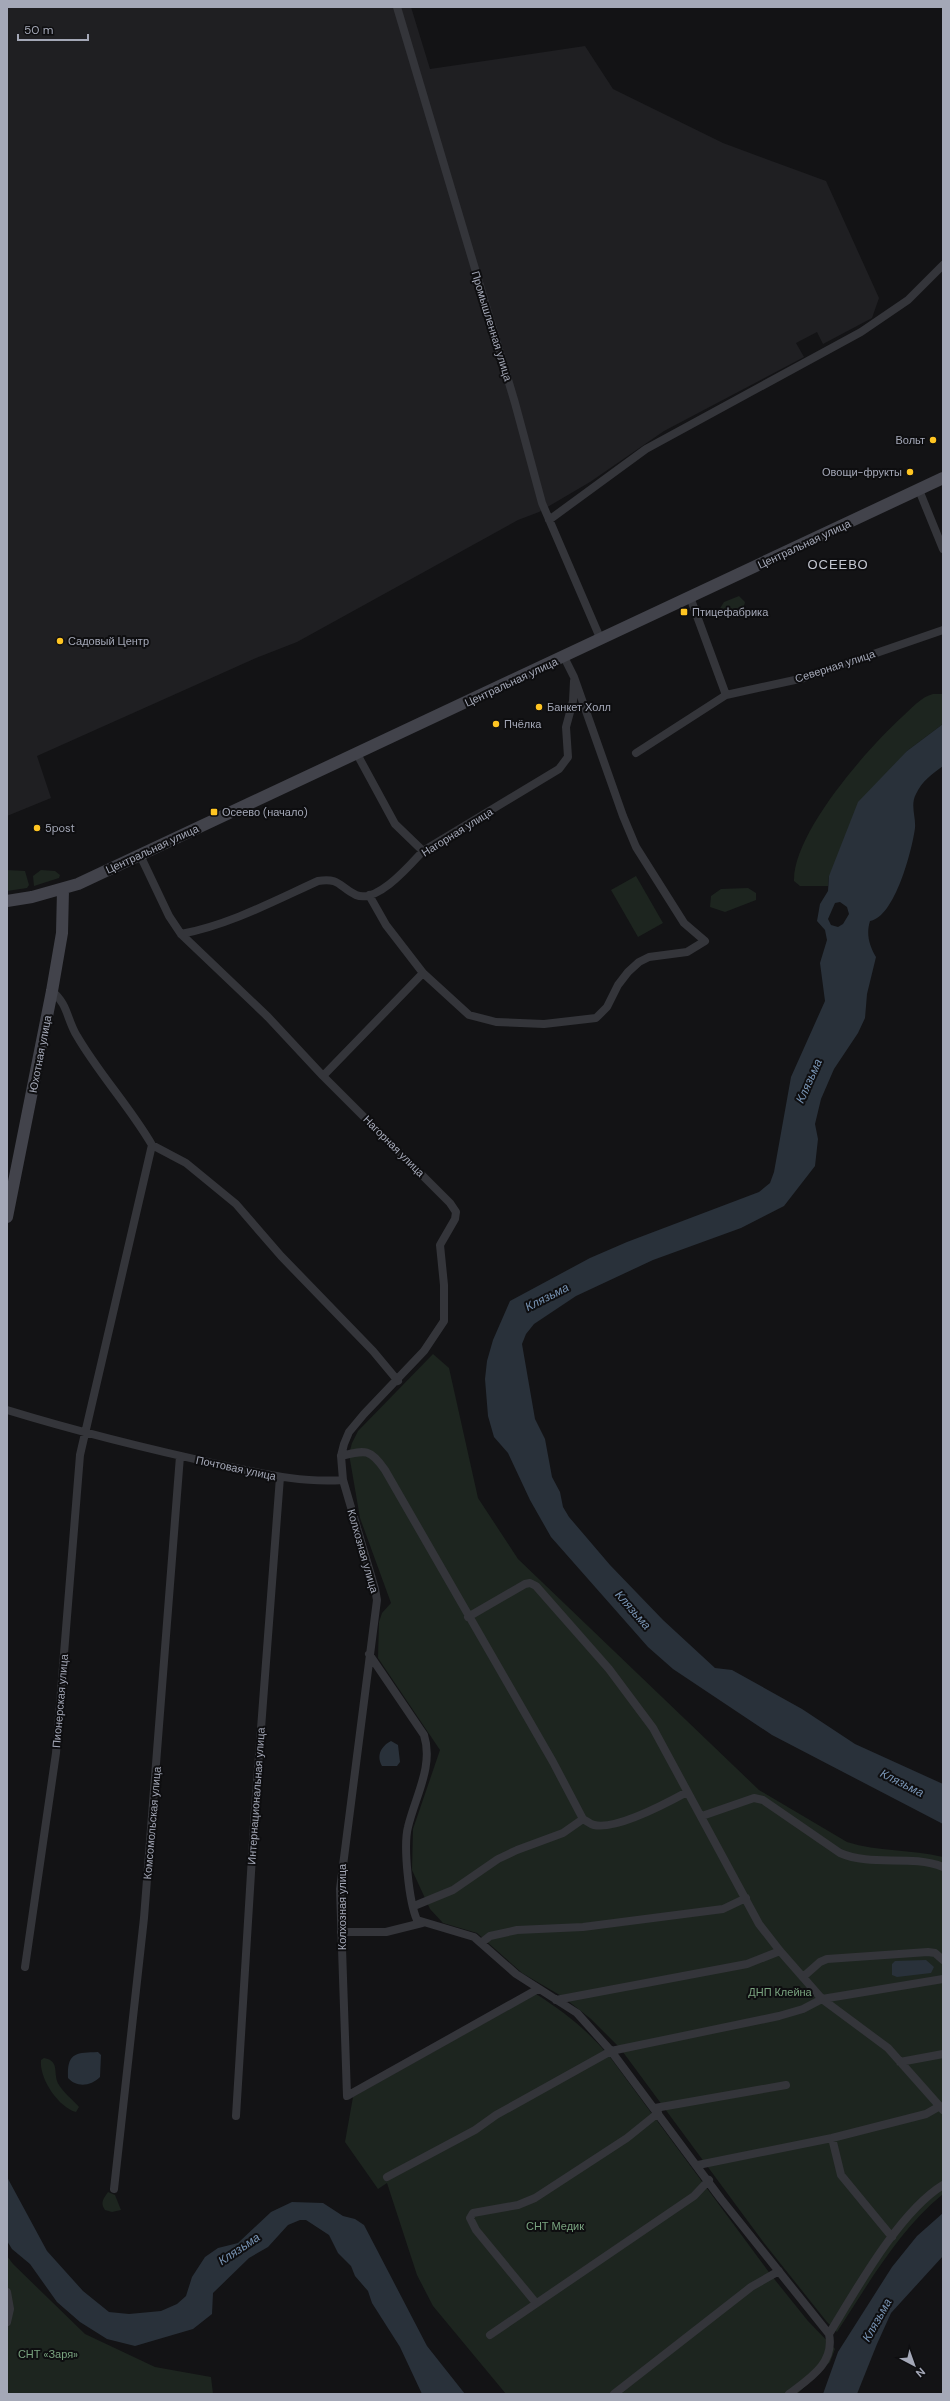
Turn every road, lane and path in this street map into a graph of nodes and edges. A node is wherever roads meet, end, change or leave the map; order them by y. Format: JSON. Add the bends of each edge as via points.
{"nodes":[{"id":1,"x":397,"y":7,"type":"edge"},
{"id":2,"x":943,"y":265,"type":"edge"},
{"id":3,"x":943,"y":478,"type":"edge"},
{"id":4,"x":919,"y":490,"type":"junction"},
{"id":5,"x":549,"y":520,"type":"junction"},
{"id":6,"x":943,"y":548,"type":"edge"},
{"id":7,"x":690,"y":597,"type":"junction"},
{"id":8,"x":943,"y":630,"type":"edge"},
{"id":9,"x":601,"y":640,"type":"junction"},
{"id":10,"x":564,"y":657,"type":"junction"},
{"id":11,"x":574,"y":677,"type":"junction"},
{"id":12,"x":726,"y":695,"type":"junction"},
{"id":13,"x":636,"y":753,"type":"dead end"},
{"id":14,"x":357,"y":754,"type":"junction"},
{"id":15,"x":423,"y":851,"type":"junction"},
{"id":16,"x":140,"y":855,"type":"junction"},
{"id":17,"x":63,"y":890,"type":"junction"},
{"id":18,"x":369,"y":895,"type":"junction"},
{"id":19,"x":7,"y":902,"type":"edge"},
{"id":20,"x":181,"y":934,"type":"junction"},
{"id":21,"x":423,"y":973,"type":"junction"},
{"id":22,"x":52,"y":991,"type":"junction"},
{"id":23,"x":323,"y":1076,"type":"junction"},
{"id":24,"x":152,"y":1145,"type":"junction"},
{"id":25,"x":7,"y":1217,"type":"edge"},
{"id":26,"x":400,"y":1378,"type":"junction"},
{"id":27,"x":7,"y":1410,"type":"edge"},
{"id":28,"x":86,"y":1433,"type":"junction"},
{"id":29,"x":180,"y":1456,"type":"junction"},
{"id":30,"x":341,"y":1456,"type":"junction"},
{"id":31,"x":280,"y":1477,"type":"junction"},
{"id":32,"x":343,"y":1480,"type":"junction"},
{"id":33,"x":468,"y":1617,"type":"junction"},
{"id":34,"x":369,"y":1654,"type":"junction"},
{"id":35,"x":688,"y":1792,"type":"junction"},
{"id":36,"x":702,"y":1816,"type":"junction"},
{"id":37,"x":583,"y":1819,"type":"junction"},
{"id":38,"x":943,"y":1867,"type":"edge"},
{"id":39,"x":746,"y":1898,"type":"junction"},
{"id":40,"x":414,"y":1906,"type":"junction"},
{"id":41,"x":422,"y":1923,"type":"junction"},
{"id":42,"x":341,"y":1932,"type":"junction"},
{"id":43,"x":481,"y":1943,"type":"junction"},
{"id":44,"x":780,"y":1951,"type":"junction"},
{"id":45,"x":943,"y":1960,"type":"edge"},
{"id":46,"x":25,"y":1967,"type":"dead end"},
{"id":47,"x":803,"y":1977,"type":"junction"},
{"id":48,"x":943,"y":1979,"type":"edge"},
{"id":49,"x":538,"y":1989,"type":"junction"},
{"id":50,"x":822,"y":1999,"type":"junction"},
{"id":51,"x":556,"y":2000,"type":"junction"},
{"id":52,"x":611,"y":2050,"type":"junction"},
{"id":53,"x":943,"y":2054,"type":"edge"},
{"id":54,"x":900,"y":2062,"type":"junction"},
{"id":55,"x":786,"y":2085,"type":"dead end"},
{"id":56,"x":941,"y":2108,"type":"edge"},
{"id":57,"x":656,"y":2110,"type":"junction"},
{"id":58,"x":236,"y":2116,"type":"dead end"},
{"id":59,"x":832,"y":2138,"type":"junction"},
{"id":60,"x":698,"y":2165,"type":"junction"},
{"id":61,"x":387,"y":2177,"type":"dead end"},
{"id":62,"x":709,"y":2180,"type":"junction"},
{"id":63,"x":943,"y":2185,"type":"edge"},
{"id":64,"x":114,"y":2189,"type":"dead end"},
{"id":65,"x":892,"y":2237,"type":"junction"},
{"id":66,"x":779,"y":2271,"type":"junction"},
{"id":67,"x":7,"y":2292,"type":"edge"},
{"id":68,"x":536,"y":2303,"type":"junction"},
{"id":69,"x":7,"y":2322,"type":"edge"},
{"id":70,"x":829,"y":2334,"type":"junction"},
{"id":71,"x":490,"y":2335,"type":"dead end"},
{"id":72,"x":614,"y":2394,"type":"edge"},
{"id":73,"x":789,"y":2394,"type":"edge"}],
"edges":[{"from":1,"to":5,"type":"street","name":"Промышленная улица"},
{"from":2,"to":5,"type":"street","via":[[908,300],[861,332],[646,449]]},
{"from":3,"to":4,"type":"main road","name":"Центральная улица"},
{"from":4,"to":6,"type":"street"},
{"from":4,"to":7,"type":"main road","name":"Центральная улица"},
{"from":5,"to":9,"type":"street","name":"Промышленная улица"},
{"from":7,"to":9,"type":"main road","name":"Центральная улица"},
{"from":7,"to":12,"type":"street"},
{"from":8,"to":12,"type":"street","name":"Северная улица","via":[[804,678]]},
{"from":9,"to":10,"type":"main road","name":"Центральная улица"},
{"from":10,"to":11,"type":"street"},
{"from":10,"to":14,"type":"main road","name":"Центральная улица"},
{"from":11,"to":15,"type":"street","name":"Нагорная улица","via":[[573,701],[566,727],[569,749],[564,763],[553,773]]},
{"from":11,"to":21,"type":"street","via":[[636,847],[684,923],[705,941],[687,952],[660,955],[639,962],[618,985],[603,1013],[586,1020],[544,1024],[496,1022],[477,1018],[460,1008]]},
{"from":12,"to":13,"type":"street","name":"Северная улица"},
{"from":14,"to":15,"type":"street","via":[[395,824]]},
{"from":14,"to":16,"type":"main road","name":"Центральная улица"},
{"from":15,"to":18,"type":"street","name":"Нагорная улица","via":[[397,878]]},
{"from":16,"to":17,"type":"main road","name":"Центральная улица"},
{"from":16,"to":20,"type":"street","name":"Нагорная улица","via":[[169,916]]},
{"from":17,"to":19,"type":"main road","name":"Центральная улица"},
{"from":17,"to":22,"type":"main road","name":"Юхотная улица","via":[[62,933]]},
{"from":18,"to":20,"type":"street","via":[[363,897],[337,881],[326,879],[222,922]]},
{"from":18,"to":21,"type":"street","via":[[386,925]]},
{"from":20,"to":23,"type":"street","name":"Нагорная улица","via":[[268,1017]]},
{"from":21,"to":23,"type":"street"},
{"from":22,"to":24,"type":"street","via":[[61,998],[67,1008],[76,1036]]},
{"from":22,"to":25,"type":"main road","name":"Юхотная улица"},
{"from":23,"to":26,"type":"street","name":"Нагорная улица","via":[[450,1203],[456,1212],[455,1219],[440,1245],[444,1321],[435,1336]]},
{"from":24,"to":26,"type":"street","via":[[186,1163],[236,1204],[281,1256]]},
{"from":24,"to":28,"type":"street","name":"Пионерская улица"},
{"from":26,"to":30,"type":"street","via":[[350,1432]]},
{"from":27,"to":28,"type":"street","name":"Почтовая улица"},
{"from":28,"to":29,"type":"street","name":"Почтовая улица"},
{"from":28,"to":46,"type":"street","name":"Пионерская улица","via":[[80,1455],[56,1753]]},
{"from":29,"to":31,"type":"street","name":"Почтовая улица"},
{"from":29,"to":64,"type":"street","name":"Комсомольская улица","via":[[144,1918]]},
{"from":30,"to":32,"type":"street"},
{"from":30,"to":33,"type":"street","via":[[369,1452],[376,1457]]},
{"from":31,"to":32,"type":"street","name":"Почтовая улица","via":[[316,1482]]},
{"from":31,"to":58,"type":"street","name":"Интернациональная улица","via":[[255,1808]]},
{"from":32,"to":34,"type":"street","name":"Колхозная улица","via":[[376,1589],[377,1600]]},
{"from":33,"to":35,"type":"street","via":[[525,1584],[536,1586],[609,1669],[653,1728]]},
{"from":33,"to":37,"type":"street","via":[[553,1762]]},
{"from":34,"to":40,"type":"street","via":[[424,1735],[427,1746],[428,1759],[408,1828],[406,1855]]},
{"from":34,"to":42,"type":"street","name":"Колхозная улица","via":[[342,1864]]},
{"from":35,"to":36,"type":"street"},
{"from":35,"to":37,"type":"street","via":[[635,1817],[601,1826],[592,1825]]},
{"from":36,"to":38,"type":"street","via":[[754,1798],[851,1858],[917,1862]]},
{"from":36,"to":39,"type":"street"},
{"from":37,"to":40,"type":"street","via":[[563,1832],[498,1859],[453,1890]]},
{"from":39,"to":43,"type":"street","via":[[724,1909],[583,1927],[517,1930],[490,1936]]},
{"from":39,"to":44,"type":"street","via":[[759,1924]]},
{"from":40,"to":41,"type":"street","via":[[417,1920]]},
{"from":41,"to":42,"type":"street","via":[[386,1932]]},
{"from":41,"to":43,"type":"street","via":[[474,1937]]},
{"from":42,"to":49,"type":"street","name":"Колхозная улица","via":[[347,2096]]},
{"from":43,"to":49,"type":"street","via":[[516,1974]]},
{"from":44,"to":47,"type":"street"},
{"from":44,"to":51,"type":"street","via":[[747,1964]]},
{"from":45,"to":47,"type":"street","via":[[935,1953],[928,1952],[827,1959]]},
{"from":47,"to":50,"type":"street"},
{"from":48,"to":50,"type":"street"},
{"from":49,"to":51,"type":"street"},
{"from":50,"to":52,"type":"street","via":[[803,2009],[779,2016]]},
{"from":50,"to":54,"type":"street","via":[[870,2033]]},
{"from":51,"to":52,"type":"street","via":[[577,2013]]},
{"from":52,"to":57,"type":"street"},
{"from":52,"to":61,"type":"street","via":[[496,2115],[475,2130]]},
{"from":53,"to":54,"type":"street"},
{"from":54,"to":56,"type":"street"},
{"from":55,"to":57,"type":"street"},
{"from":56,"to":59,"type":"street"},
{"from":57,"to":60,"type":"street"},
{"from":57,"to":68,"type":"street","via":[[627,2138],[535,2198],[518,2205],[474,2213],[470,2218],[476,2230]]},
{"from":59,"to":60,"type":"street"},
{"from":59,"to":65,"type":"street","via":[[840,2175]]},
{"from":60,"to":62,"type":"street"},
{"from":62,"to":66,"type":"street","via":[[721,2199]]},
{"from":62,"to":68,"type":"street","via":[[694,2196]]},
{"from":63,"to":65,"type":"street","via":[[922,2203]]},
{"from":65,"to":70,"type":"street"},
{"from":66,"to":70,"type":"street"},
{"from":66,"to":72,"type":"street","via":[[751,2287]]},
{"from":67,"to":69,"type":"street","via":[[10,2309]]},
{"from":68,"to":71,"type":"street"},
{"from":70,"to":73,"type":"street","via":[[830,2350],[825,2363]]}]}
